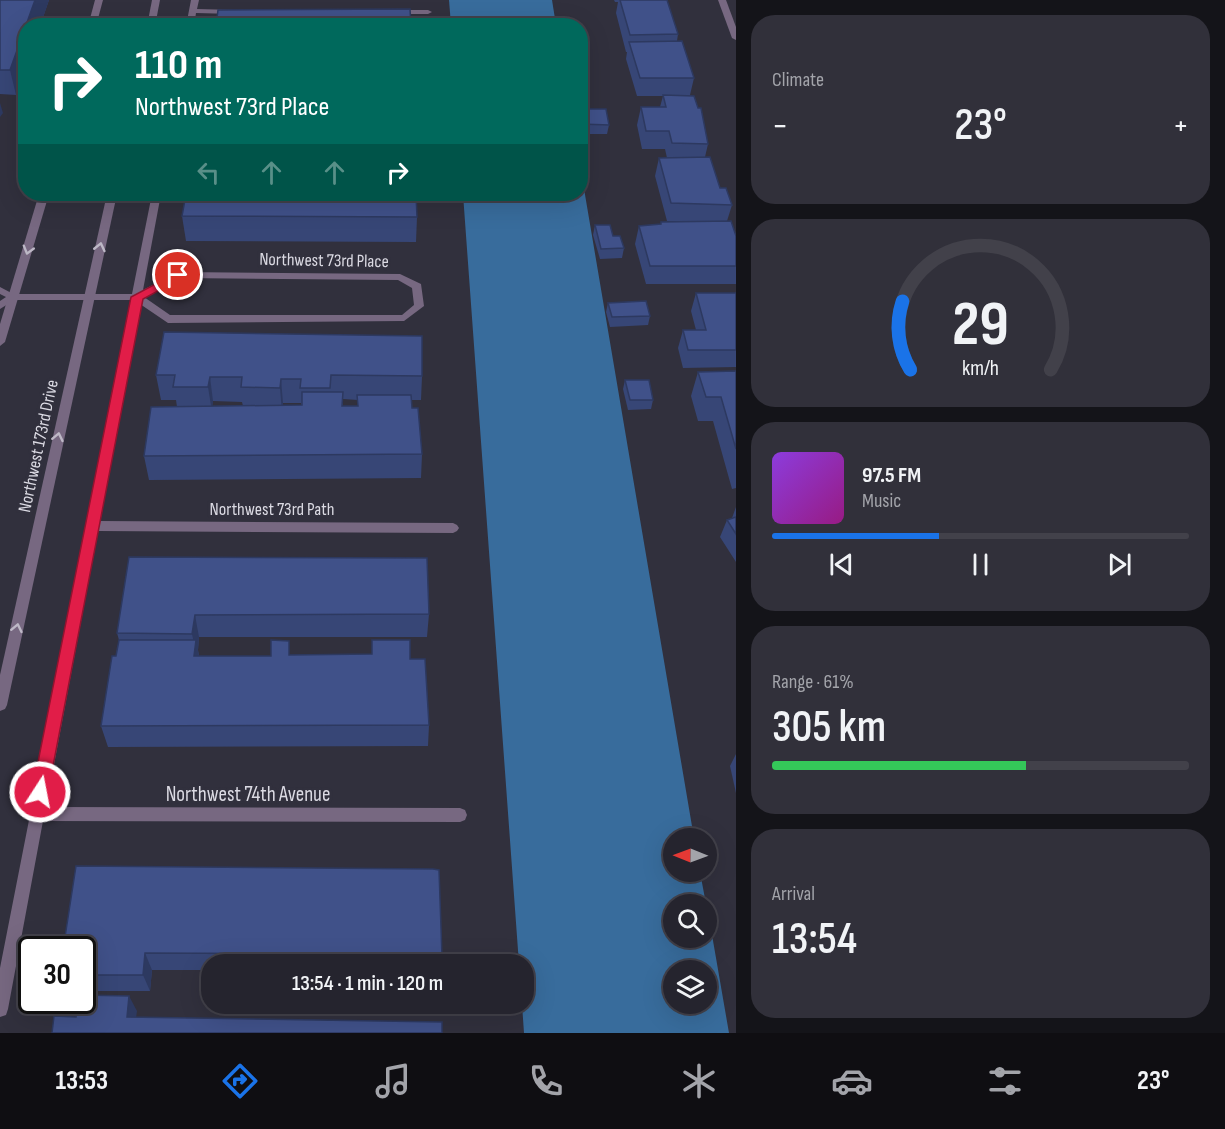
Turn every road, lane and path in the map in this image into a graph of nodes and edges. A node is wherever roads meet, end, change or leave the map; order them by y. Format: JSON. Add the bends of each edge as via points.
{"nodes":[{"id":1,"x":99,"y":0,"type":"edge"},
{"id":2,"x":156,"y":0,"type":"edge"},
{"id":3,"x":195,"y":0,"type":"edge"},
{"id":4,"x":722,"y":0,"type":"edge"},
{"id":5,"x":193,"y":11,"type":"junction"},
{"id":6,"x":240,"y":12,"type":"edge"},
{"id":7,"x":381,"y":12,"type":"edge"},
{"id":8,"x":428,"y":12,"type":"dead end"},
{"id":9,"x":94,"y":18,"type":"edge"},
{"id":10,"x":153,"y":18,"type":"edge"},
{"id":11,"x":192,"y":18,"type":"edge"},
{"id":12,"x":736,"y":38,"type":"edge"},
{"id":13,"x":42,"y":201,"type":"edge"},
{"id":14,"x":110,"y":201,"type":"edge"},
{"id":15,"x":155,"y":201,"type":"edge"},
{"id":16,"x":0,"y":290,"type":"edge"},
{"id":17,"x":14,"y":297,"type":"junction"},
{"id":18,"x":137,"y":297,"type":"junction"},
{"id":19,"x":89,"y":298,"type":"junction"},
{"id":20,"x":0,"y":306,"type":"edge"},
{"id":21,"x":0,"y":342,"type":"edge"},
{"id":22,"x":92,"y":526,"type":"junction"},
{"id":23,"x":453,"y":528,"type":"dead end"},
{"id":24,"x":0,"y":705,"type":"edge"},
{"id":25,"x":36,"y":814,"type":"junction"},
{"id":26,"x":459,"y":815,"type":"dead end"},
{"id":27,"x":0,"y":1008,"type":"edge"}],
"edges":[{"from":1,"to":9,"type":"street"},
{"from":2,"to":10,"type":"street"},
{"from":3,"to":5,"type":"street"},
{"from":4,"to":12,"type":"street"},
{"from":5,"to":6,"type":"street"},
{"from":5,"to":11,"type":"street"},
{"from":7,"to":8,"type":"street"},
{"from":13,"to":17,"type":"street","one_way":true},
{"from":19,"to":14,"type":"street","name":"Northwest 173rd Drive","one_way":true},
{"from":15,"to":18,"type":"street"},
{"from":16,"to":17,"type":"street"},
{"from":17,"to":19,"type":"street","name":"Northwest 73rd Place"},
{"from":17,"to":20,"type":"street"},
{"from":17,"to":21,"type":"street"},
{"from":18,"to":18,"type":"street","name":"Northwest 73rd Place","via":[[168,319],[404,318],[419,306],[417,286],[400,277],[178,275]]},
{"from":18,"to":19,"type":"street","name":"Northwest 73rd Place"},
{"from":18,"to":22,"type":"street"},
{"from":24,"to":19,"type":"street","name":"Northwest 173rd Drive","one_way":true},
{"from":22,"to":23,"type":"street","name":"Northwest 73rd Path"},
{"from":22,"to":25,"type":"street"},
{"from":25,"to":26,"type":"street","name":"Northwest 74th Avenue"},
{"from":25,"to":27,"type":"street"}]}
